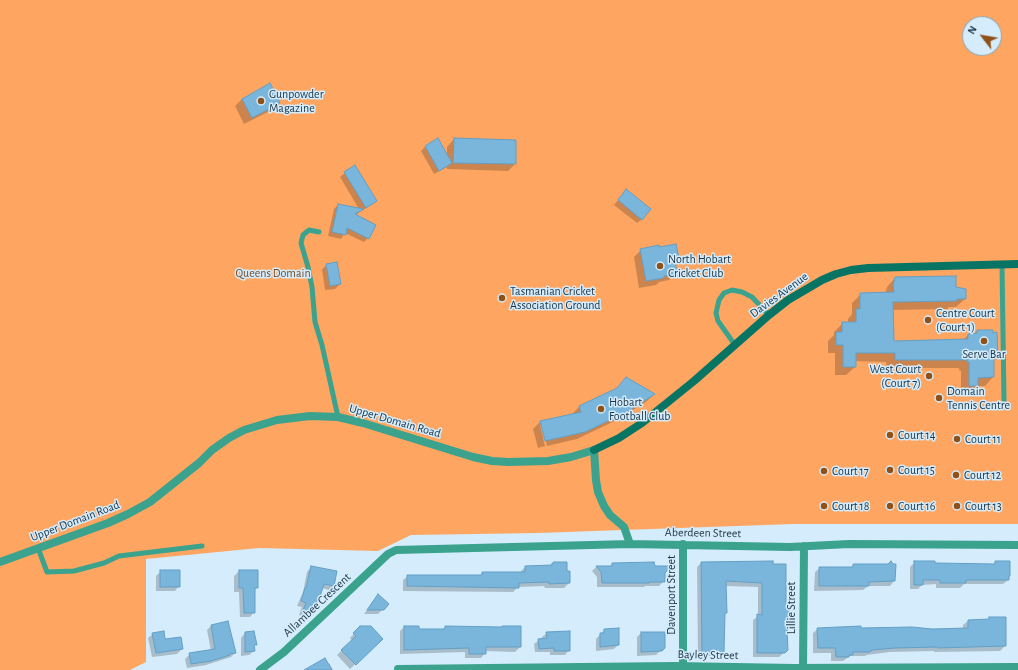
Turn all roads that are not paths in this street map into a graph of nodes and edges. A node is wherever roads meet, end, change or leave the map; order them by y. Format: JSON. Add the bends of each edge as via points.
{"nodes":[{"id":1,"x":319,"y":232,"type":"dead end"},
{"id":2,"x":1002,"y":264,"type":"junction"},
{"id":3,"x":1018,"y":264,"type":"edge"},
{"id":4,"x":769,"y":315,"type":"junction"},
{"id":5,"x":735,"y":345,"type":"junction"},
{"id":6,"x":1004,"y":400,"type":"dead end"},
{"id":7,"x":338,"y":418,"type":"junction"},
{"id":8,"x":594,"y":450,"type":"junction"},
{"id":9,"x":630,"y":544,"type":"junction"},
{"id":10,"x":683,"y":544,"type":"junction"},
{"id":11,"x":1018,"y":545,"type":"edge"},
{"id":12,"x":202,"y":546,"type":"dead end"},
{"id":13,"x":804,"y":546,"type":"junction"},
{"id":14,"x":38,"y":548,"type":"junction"},
{"id":15,"x":388,"y":554,"type":"joint"},
{"id":16,"x":0,"y":562,"type":"edge"},
{"id":17,"x":683,"y":668,"type":"edge"},
{"id":18,"x":1018,"y":668,"type":"edge"},
{"id":19,"x":398,"y":669,"type":"dead end"},
{"id":20,"x":803,"y":669,"type":"edge"},
{"id":21,"x":260,"y":670,"type":"edge"}],
"edges":[{"from":1,"to":7,"type":"lane","via":[[309,230],[303,235],[301,243],[312,287],[315,322]]},
{"from":2,"to":3,"type":"street","name":"Davies Avenue"},
{"from":2,"to":4,"type":"street","name":"Davies Avenue","via":[[851,270],[822,280],[788,300]]},
{"from":2,"to":6,"type":"lane"},
{"from":4,"to":5,"type":"street","name":"Davies Avenue"},
{"from":4,"to":5,"type":"lane","via":[[752,296],[732,290],[724,293],[719,300],[716,313],[718,321]]},
{"from":5,"to":8,"type":"street","name":"Davies Avenue","via":[[642,423]]},
{"from":7,"to":8,"type":"street","name":"Upper Domain Road","via":[[381,427],[492,461],[548,461]]},
{"from":7,"to":14,"type":"street","name":"Upper Domain Road","via":[[291,417],[244,430],[212,450],[150,502],[108,523]]},
{"from":8,"to":9,"type":"street","via":[[598,492],[610,515],[624,527]]},
{"from":9,"to":10,"type":"street","name":"Aberdeen Street"},
{"from":9,"to":15,"type":"street","name":"Aberdeen Street","via":[[396,550]]},
{"from":10,"to":13,"type":"street","name":"Aberdeen Street"},
{"from":10,"to":17,"type":"street","name":"Davenport Street"},
{"from":11,"to":13,"type":"street","name":"Aberdeen Street"},
{"from":12,"to":14,"type":"lane","via":[[119,556],[74,571],[47,572]]},
{"from":13,"to":20,"type":"street","name":"Lillie Street"},
{"from":14,"to":16,"type":"street","name":"Upper Domain Road"},
{"from":15,"to":21,"type":"street","name":"Allambee Crescent","via":[[284,652]]},
{"from":17,"to":19,"type":"street","name":"Bayley Street"},
{"from":17,"to":20,"type":"street","name":"Bayley Street"},
{"from":18,"to":20,"type":"street","name":"Bayley Street"}]}
